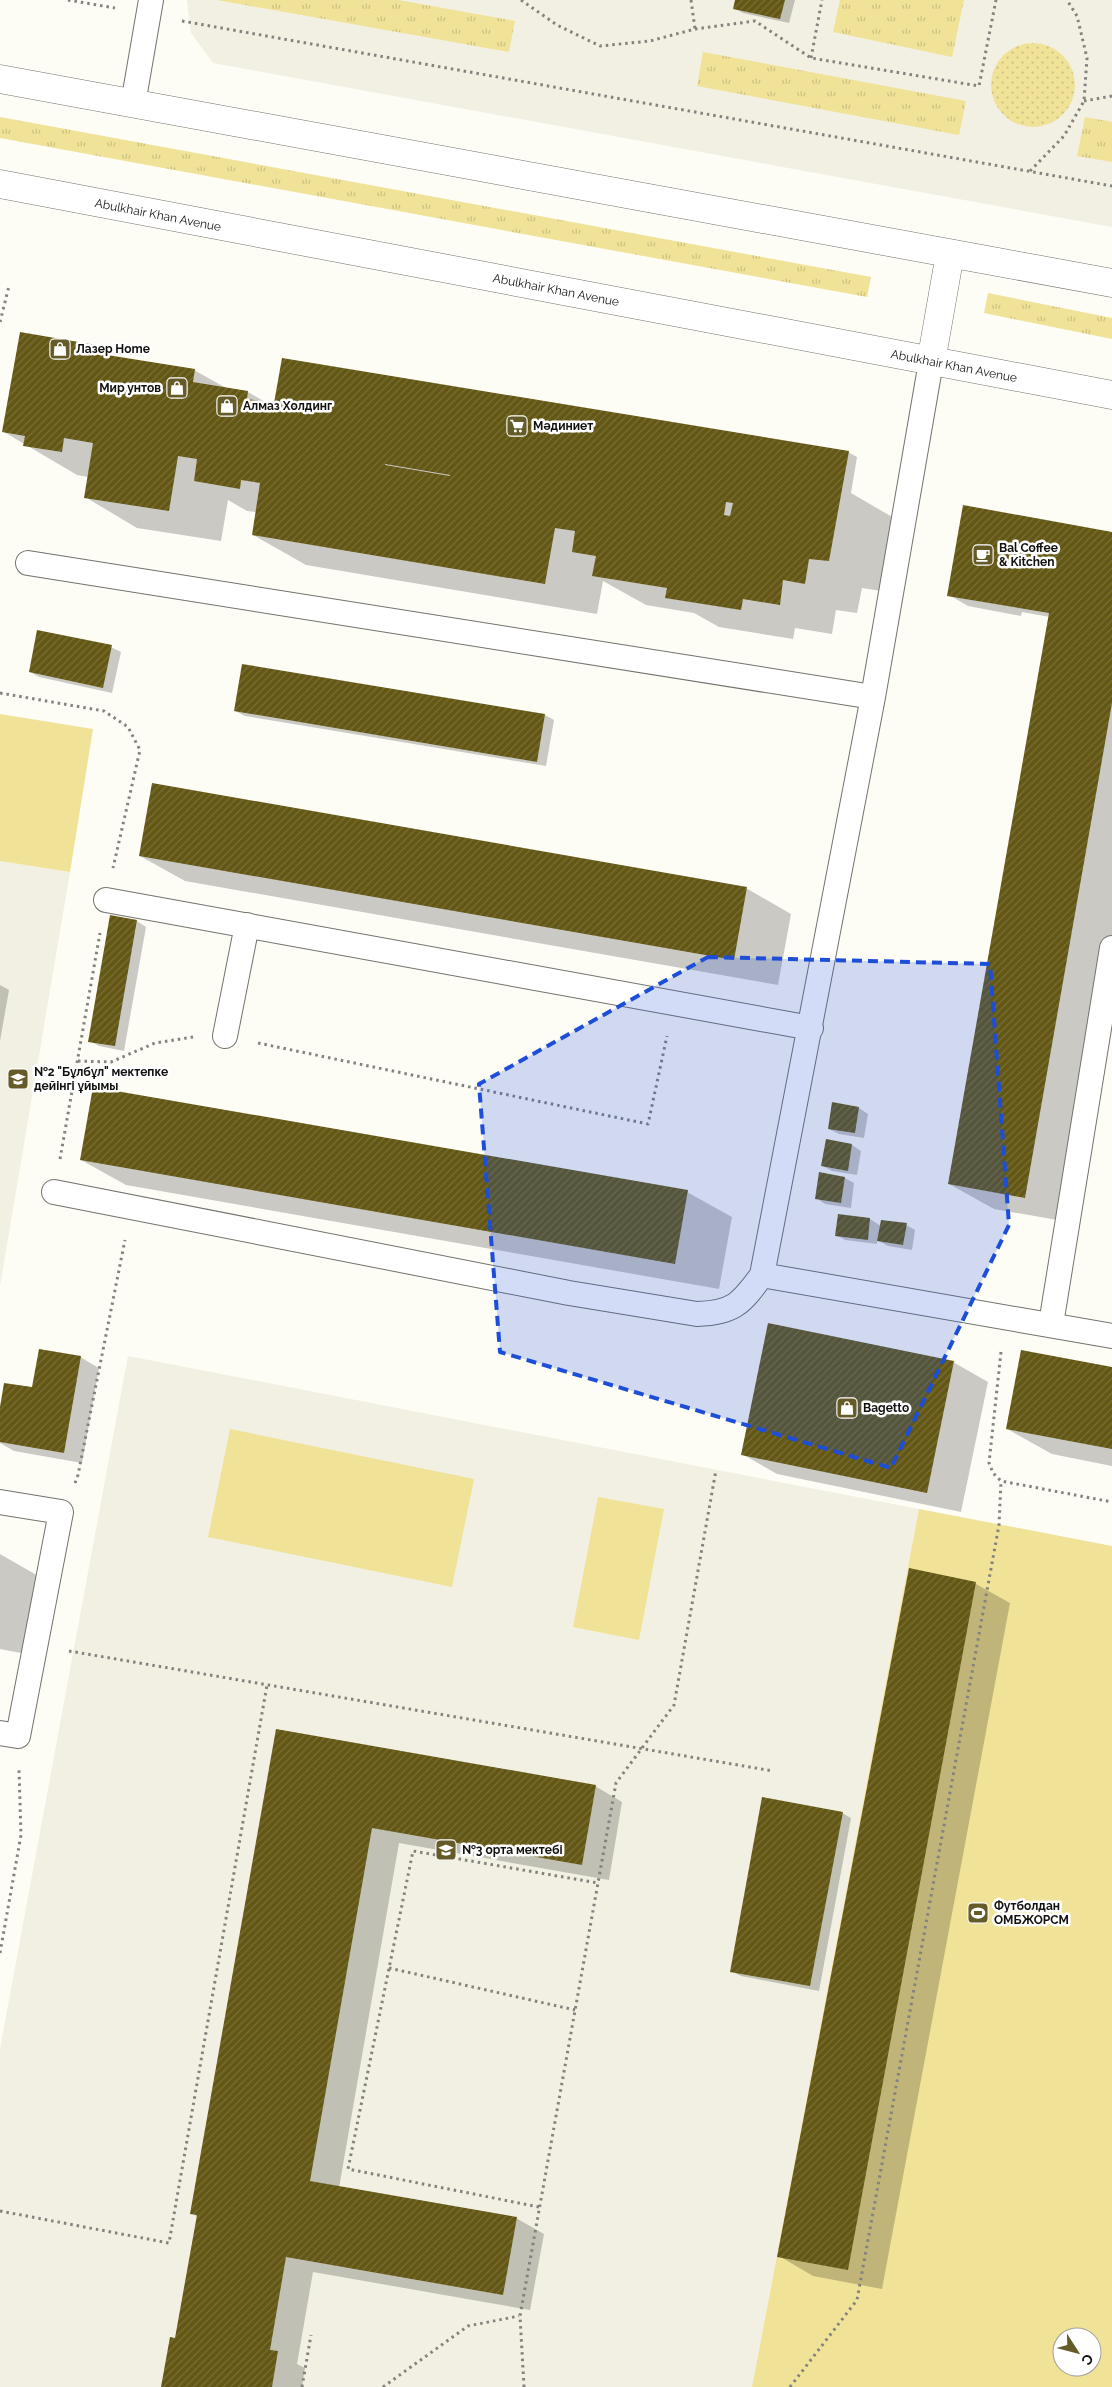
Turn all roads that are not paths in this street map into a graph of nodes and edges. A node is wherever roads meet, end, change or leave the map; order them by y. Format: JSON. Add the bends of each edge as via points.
{"nodes":[{"id":1,"x":150,"y":7,"type":"edge"},
{"id":2,"x":0,"y":79,"type":"edge"},
{"id":3,"x":133,"y":104,"type":"junction"},
{"id":4,"x":0,"y":184,"type":"edge"},
{"id":5,"x":950,"y":254,"type":"junction"},
{"id":6,"x":1112,"y":283,"type":"edge"},
{"id":7,"x":931,"y":362,"type":"junction"},
{"id":8,"x":1112,"y":395,"type":"edge"},
{"id":9,"x":28,"y":563,"type":"dead end"},
{"id":10,"x":873,"y":697,"type":"junction"},
{"id":11,"x":106,"y":900,"type":"dead end"},
{"id":12,"x":247,"y":925,"type":"junction"},
{"id":13,"x":1112,"y":948,"type":"edge"},
{"id":14,"x":810,"y":1028,"type":"junction"},
{"id":15,"x":224,"y":1036,"type":"road end"},
{"id":16,"x":54,"y":1192,"type":"dead end"},
{"id":17,"x":762,"y":1275,"type":"junction"},
{"id":18,"x":1051,"y":1324,"type":"junction"},
{"id":19,"x":1112,"y":1336,"type":"edge"},
{"id":20,"x":0,"y":1502,"type":"edge"},
{"id":21,"x":9,"y":1735,"type":"edge"}],
"edges":[{"from":1,"to":3,"type":"lane"},
{"from":2,"to":3,"type":"main road"},
{"from":3,"to":5,"type":"main road"},
{"from":4,"to":7,"type":"main road","name":"Abulkhair Khan Avenue"},
{"from":5,"to":6,"type":"main road"},
{"from":5,"to":7,"type":"main road"},
{"from":7,"to":8,"type":"main road","name":"Abulkhair Khan Avenue"},
{"from":7,"to":10,"type":"lane"},
{"from":9,"to":10,"type":"lane"},
{"from":10,"to":14,"type":"lane"},
{"from":11,"to":12,"type":"lane"},
{"from":12,"to":14,"type":"lane"},
{"from":12,"to":15,"type":"lane"},
{"from":13,"to":18,"type":"lane"},
{"from":14,"to":17,"type":"lane"},
{"from":16,"to":17,"type":"lane","via":[[569,1293],[697,1314],[718,1313],[737,1305]]},
{"from":17,"to":18,"type":"lane"},
{"from":18,"to":19,"type":"lane"},
{"from":20,"to":21,"type":"lane","via":[[61,1512],[35,1645]]}]}
